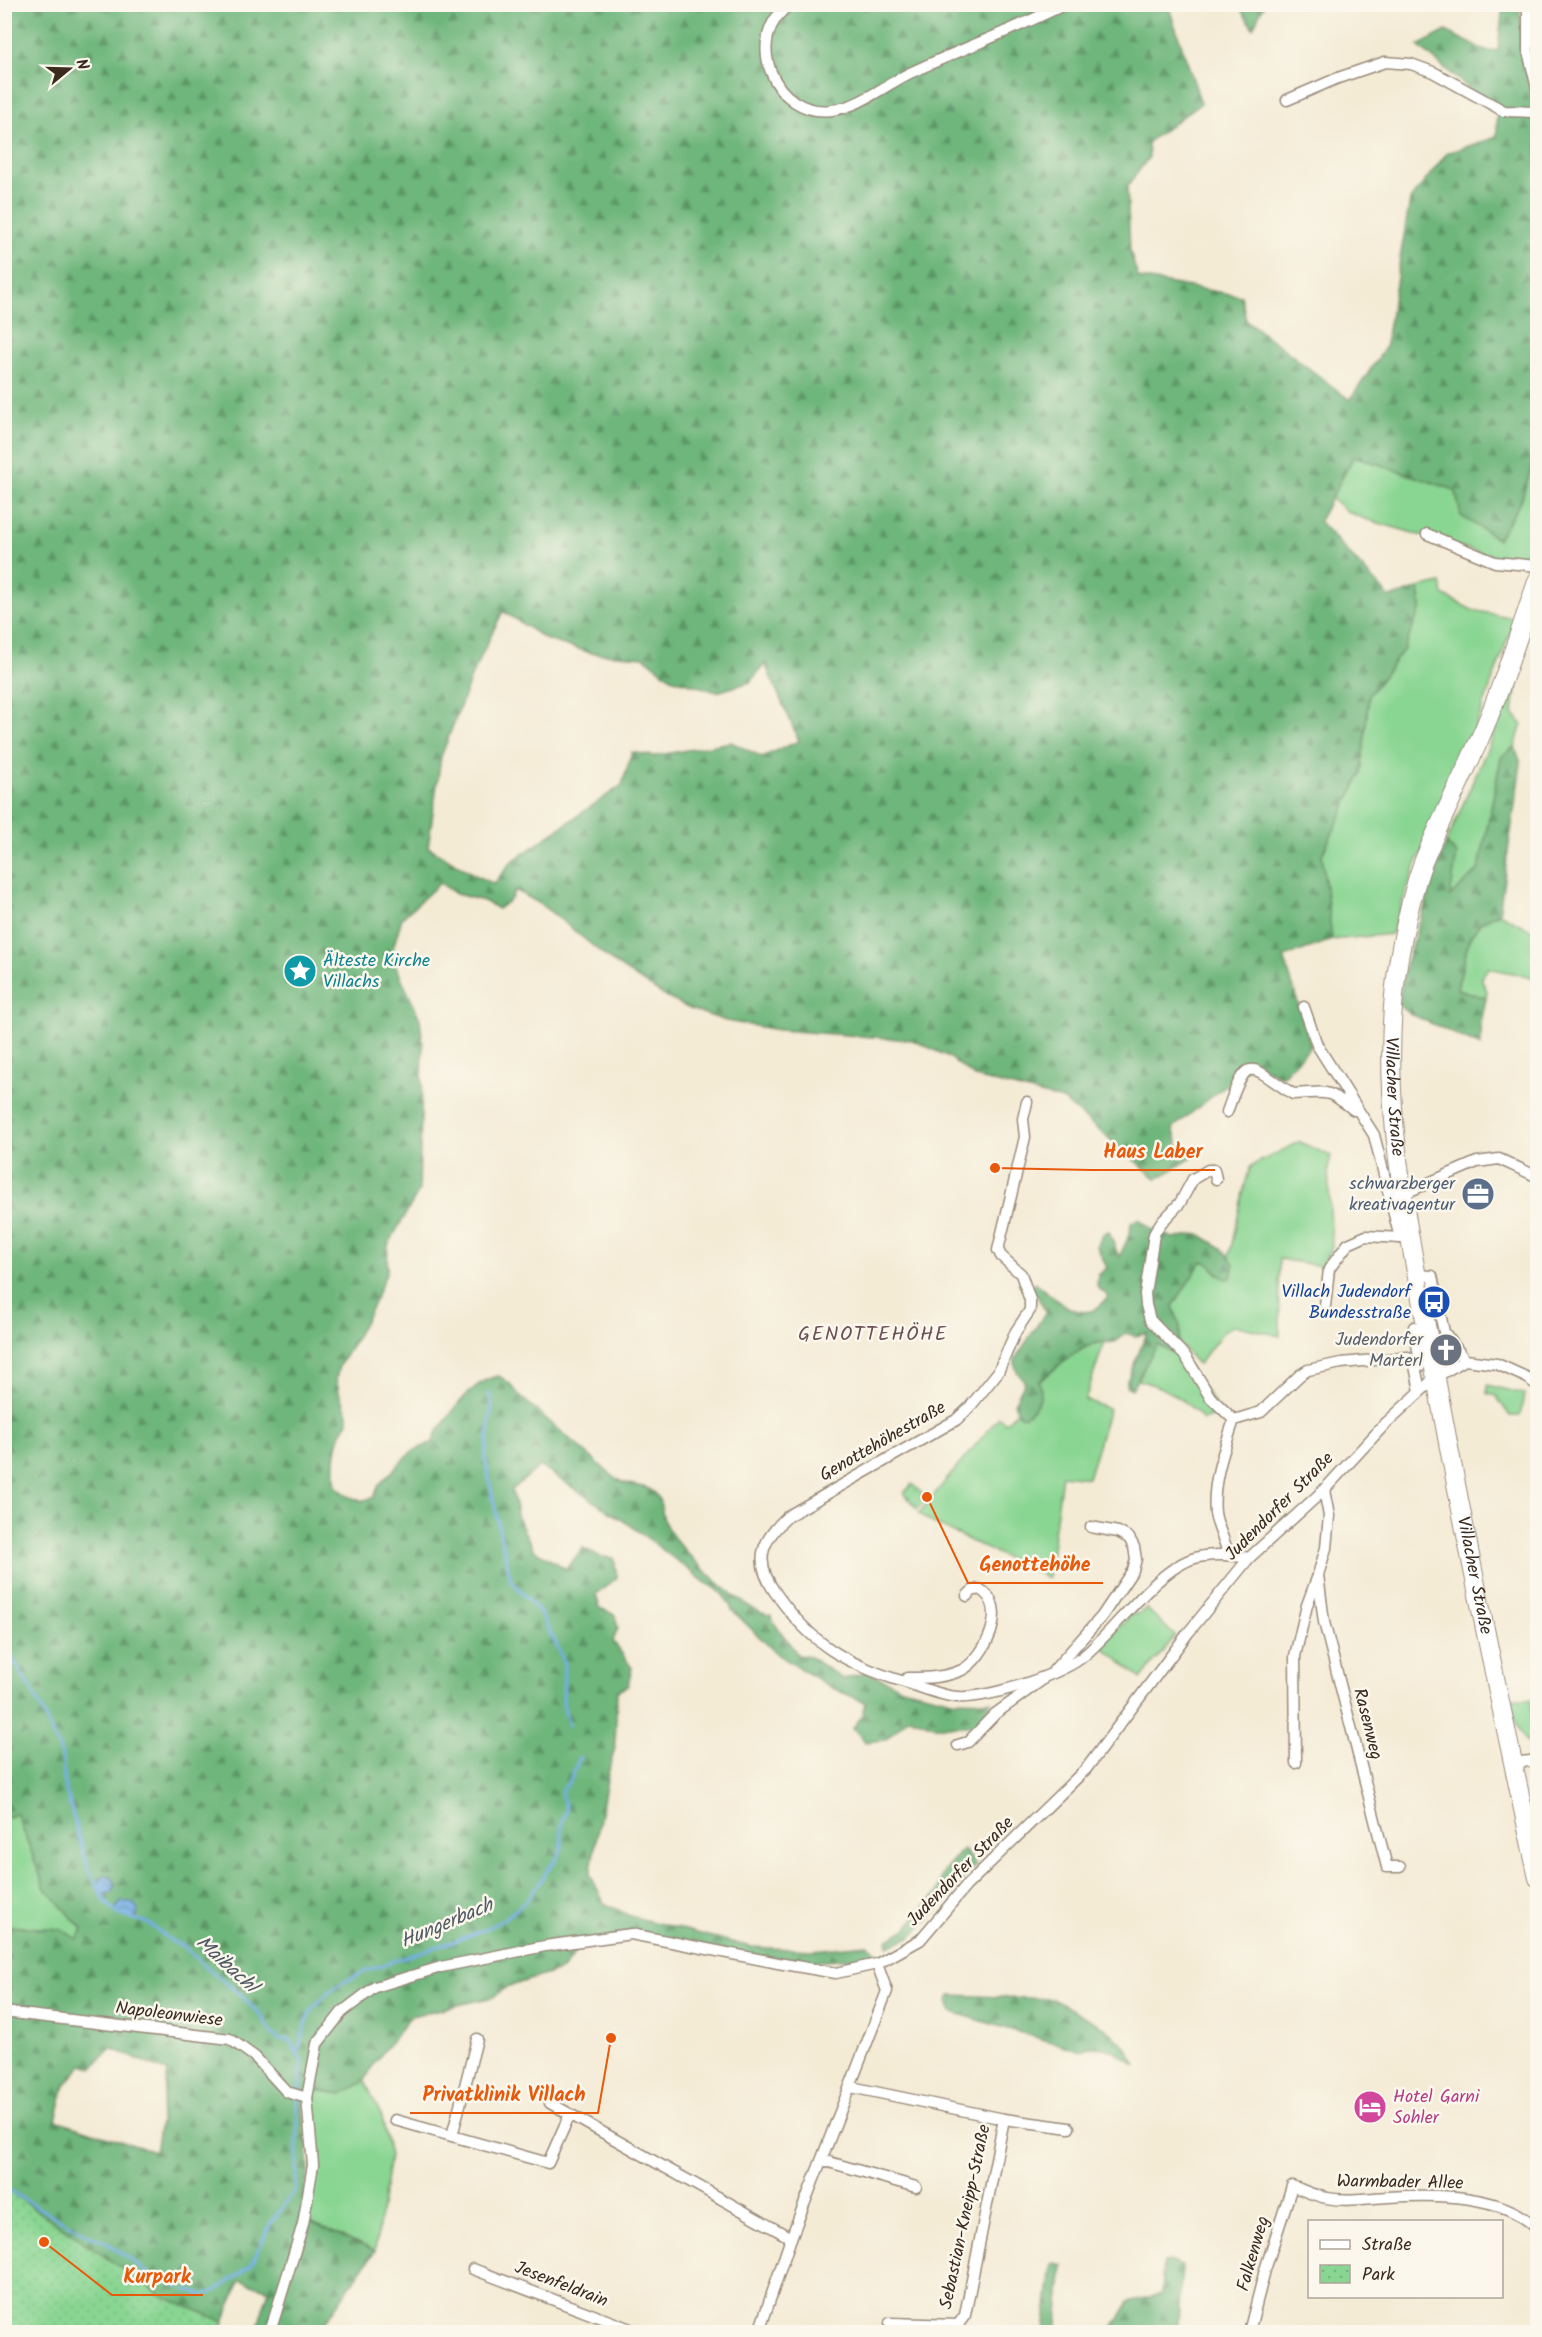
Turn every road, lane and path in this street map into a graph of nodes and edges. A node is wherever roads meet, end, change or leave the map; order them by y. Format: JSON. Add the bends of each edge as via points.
{"nodes":[{"id":1,"x":791,"y":4,"type":"edge"},
{"id":2,"x":1065,"y":4,"type":"edge"},
{"id":3,"x":1528,"y":4,"type":"edge"},
{"id":4,"x":1538,"y":93,"type":"edge"},
{"id":5,"x":1287,"y":100,"type":"dead end"},
{"id":6,"x":1538,"y":112,"type":"edge"},
{"id":7,"x":1427,"y":534,"type":"dead end"},
{"id":8,"x":1538,"y":566,"type":"edge"},
{"id":9,"x":1538,"y":579,"type":"edge"},
{"id":10,"x":1304,"y":1007,"type":"dead end"},
{"id":11,"x":1027,"y":1102,"type":"dead end"},
{"id":12,"x":1227,"y":1112,"type":"dead end"},
{"id":13,"x":1359,"y":1113,"type":"junction"},
{"id":14,"x":1538,"y":1176,"type":"edge"},
{"id":15,"x":1216,"y":1179,"type":"dead end"},
{"id":16,"x":1403,"y":1194,"type":"junction"},
{"id":17,"x":1405,"y":1238,"type":"junction"},
{"id":18,"x":1417,"y":1275,"type":"junction"},
{"id":19,"x":1325,"y":1306,"type":"dead end"},
{"id":20,"x":1414,"y":1327,"type":"dead end"},
{"id":21,"x":1465,"y":1360,"type":"junction"},
{"id":22,"x":1415,"y":1367,"type":"junction"},
{"id":23,"x":1436,"y":1377,"type":"junction"},
{"id":24,"x":1538,"y":1386,"type":"edge"},
{"id":25,"x":1420,"y":1391,"type":"junction"},
{"id":26,"x":1234,"y":1420,"type":"junction"},
{"id":27,"x":1324,"y":1490,"type":"junction"},
{"id":28,"x":1091,"y":1527,"type":"dead end"},
{"id":29,"x":1228,"y":1554,"type":"junction"},
{"id":30,"x":1249,"y":1558,"type":"junction"},
{"id":31,"x":1318,"y":1575,"type":"junction"},
{"id":32,"x":968,"y":1596,"type":"dead end"},
{"id":33,"x":1051,"y":1674,"type":"junction"},
{"id":34,"x":895,"y":1679,"type":"junction"},
{"id":35,"x":958,"y":1745,"type":"dead end"},
{"id":36,"x":1538,"y":1760,"type":"edge"},
{"id":37,"x":1296,"y":1763,"type":"dead end"},
{"id":38,"x":1512,"y":1763,"type":"junction"},
{"id":39,"x":1400,"y":1867,"type":"dead end"},
{"id":40,"x":1538,"y":1878,"type":"edge"},
{"id":41,"x":876,"y":1964,"type":"junction"},
{"id":42,"x":4,"y":2012,"type":"edge"},
{"id":43,"x":477,"y":2039,"type":"dead end"},
{"id":44,"x":851,"y":2087,"type":"junction"},
{"id":45,"x":301,"y":2096,"type":"junction"},
{"id":46,"x":550,"y":2103,"type":"dead end"},
{"id":47,"x":570,"y":2114,"type":"junction"},
{"id":48,"x":1004,"y":2119,"type":"junction"},
{"id":49,"x":395,"y":2120,"type":"dead end"},
{"id":50,"x":1069,"y":2128,"type":"dead end"},
{"id":51,"x":452,"y":2136,"type":"junction"},
{"id":52,"x":822,"y":2160,"type":"junction"},
{"id":53,"x":1292,"y":2186,"type":"joint"},
{"id":54,"x":916,"y":2187,"type":"dead end"},
{"id":55,"x":1538,"y":2230,"type":"edge"},
{"id":56,"x":791,"y":2238,"type":"junction"},
{"id":57,"x":473,"y":2268,"type":"dead end"},
{"id":58,"x":890,"y":2323,"type":"dead end"},
{"id":59,"x":270,"y":2332,"type":"edge"},
{"id":60,"x":638,"y":2332,"type":"edge"},
{"id":61,"x":759,"y":2332,"type":"edge"},
{"id":62,"x":1249,"y":2332,"type":"edge"}],
"edges":[{"from":1,"to":2,"type":"street","via":[[771,30],[768,66],[786,96],[821,111],[855,103],[909,73]]},
{"from":3,"to":4,"type":"street","via":[[1528,51]]},
{"from":5,"to":6,"type":"street","via":[[1385,62],[1411,64],[1433,72],[1504,111]]},
{"from":7,"to":8,"type":"street","via":[[1495,562]]},
{"from":9,"to":16,"type":"main road","name":"Villacher Straße","via":[[1482,734],[1423,863],[1404,929],[1390,1047]]},
{"from":10,"to":13,"type":"street","via":[[1317,1044]]},
{"from":11,"to":34,"type":"street","name":"Genottehöhestraße","via":[[1023,1119],[1025,1137],[998,1250],[1021,1274],[1030,1310],[998,1372],[956,1420],[795,1511],[769,1535],[763,1550],[767,1581],[812,1637],[843,1659]]},
{"from":12,"to":13,"type":"street","via":[[1238,1081],[1244,1072],[1254,1069],[1293,1094],[1335,1095]]},
{"from":13,"to":17,"type":"street","via":[[1374,1135]]},
{"from":14,"to":16,"type":"street","via":[[1499,1159],[1488,1160]]},
{"from":15,"to":26,"type":"street","via":[[1214,1170],[1193,1179],[1180,1203],[1160,1224],[1154,1234],[1145,1294],[1150,1320],[1186,1357],[1210,1397]]},
{"from":16,"to":17,"type":"main road","name":"Villacher Straße"},
{"from":17,"to":18,"type":"main road","name":"Villacher Straße"},
{"from":17,"to":19,"type":"street","via":[[1366,1236],[1348,1244],[1329,1269]]},
{"from":18,"to":21,"type":"street","via":[[1432,1276],[1444,1332]]},
{"from":18,"to":23,"type":"main road","name":"Villacher Straße"},
{"from":20,"to":22,"type":"street","via":[[1420,1362]]},
{"from":21,"to":23,"type":"street","name":"Judendorfer Straße"},
{"from":21,"to":24,"type":"street","via":[[1497,1364]]},
{"from":22,"to":25,"type":"street"},
{"from":22,"to":26,"type":"street","via":[[1408,1357],[1308,1370],[1261,1412]]},
{"from":23,"to":25,"type":"street","name":"Judendorfer Straße"},
{"from":23,"to":38,"type":"main road","name":"Villacher Straße"},
{"from":25,"to":27,"type":"street","name":"Judendorfer Straße"},
{"from":26,"to":29,"type":"street","via":[[1220,1465],[1215,1515]]},
{"from":27,"to":30,"type":"street","name":"Judendorfer Straße"},
{"from":27,"to":31,"type":"street","name":"Rasenweg","via":[[1329,1516]]},
{"from":28,"to":33,"type":"street","name":"Genottehöhestraße","via":[[1129,1538],[1136,1559],[1133,1570],[1102,1616]]},
{"from":29,"to":30,"type":"street","name":"Genottehöhestraße"},
{"from":29,"to":33,"type":"street","name":"Genottehöhestraße","via":[[1193,1559],[1177,1568],[1135,1603],[1084,1656]]},
{"from":30,"to":41,"type":"street","name":"Judendorfer Straße","via":[[1086,1769],[966,1886],[920,1940]]},
{"from":31,"to":37,"type":"street","name":"Rasenweg","via":[[1306,1605],[1295,1656]]},
{"from":31,"to":39,"type":"street","name":"Rasenweg","via":[[1324,1622],[1387,1867]]},
{"from":32,"to":34,"type":"street","name":"Genottehöhestraße","via":[[979,1589],[993,1607],[990,1635],[979,1656],[947,1675]]},
{"from":33,"to":34,"type":"street","name":"Genottehöhestraße","via":[[989,1694],[959,1697]]},
{"from":33,"to":35,"type":"street","name":"Genottehöhestraße","via":[[995,1714],[968,1742]]},
{"from":36,"to":38,"type":"street"},
{"from":38,"to":40,"type":"main road","name":"Villacher Straße"},
{"from":41,"to":44,"type":"street","via":[[887,1991]]},
{"from":41,"to":45,"type":"street","name":"Judendorfer Straße","via":[[837,1973],[631,1934],[441,1967],[375,1987],[342,2012],[317,2044]]},
{"from":42,"to":45,"type":"street","name":"Napoleonwiese","via":[[230,2039],[255,2056],[287,2092]]},
{"from":43,"to":51,"type":"street"},
{"from":44,"to":48,"type":"street","name":"Sebastian-Kneipp-Straße"},
{"from":44,"to":52,"type":"street"},
{"from":45,"to":59,"type":"street","name":"Judendorfer Straße","via":[[313,2165],[303,2224]]},
{"from":46,"to":47,"type":"street"},
{"from":47,"to":51,"type":"street","via":[[548,2163]]},
{"from":47,"to":56,"type":"street"},
{"from":48,"to":50,"type":"street","name":"Sebastian-Kneipp-Straße"},
{"from":48,"to":58,"type":"street","name":"Sebastian-Kneipp-Straße","via":[[965,2315],[958,2325]]},
{"from":49,"to":51,"type":"street"},
{"from":52,"to":54,"type":"street"},
{"from":52,"to":56,"type":"street"},
{"from":53,"to":55,"type":"street","name":"Warmbader Allee","via":[[1334,2199],[1414,2195],[1487,2202],[1514,2211]]},
{"from":53,"to":62,"type":"street","name":"Falkenweg"},
{"from":56,"to":61,"type":"street"},
{"from":57,"to":60,"type":"street","name":"Jesenfeldrain"}]}
